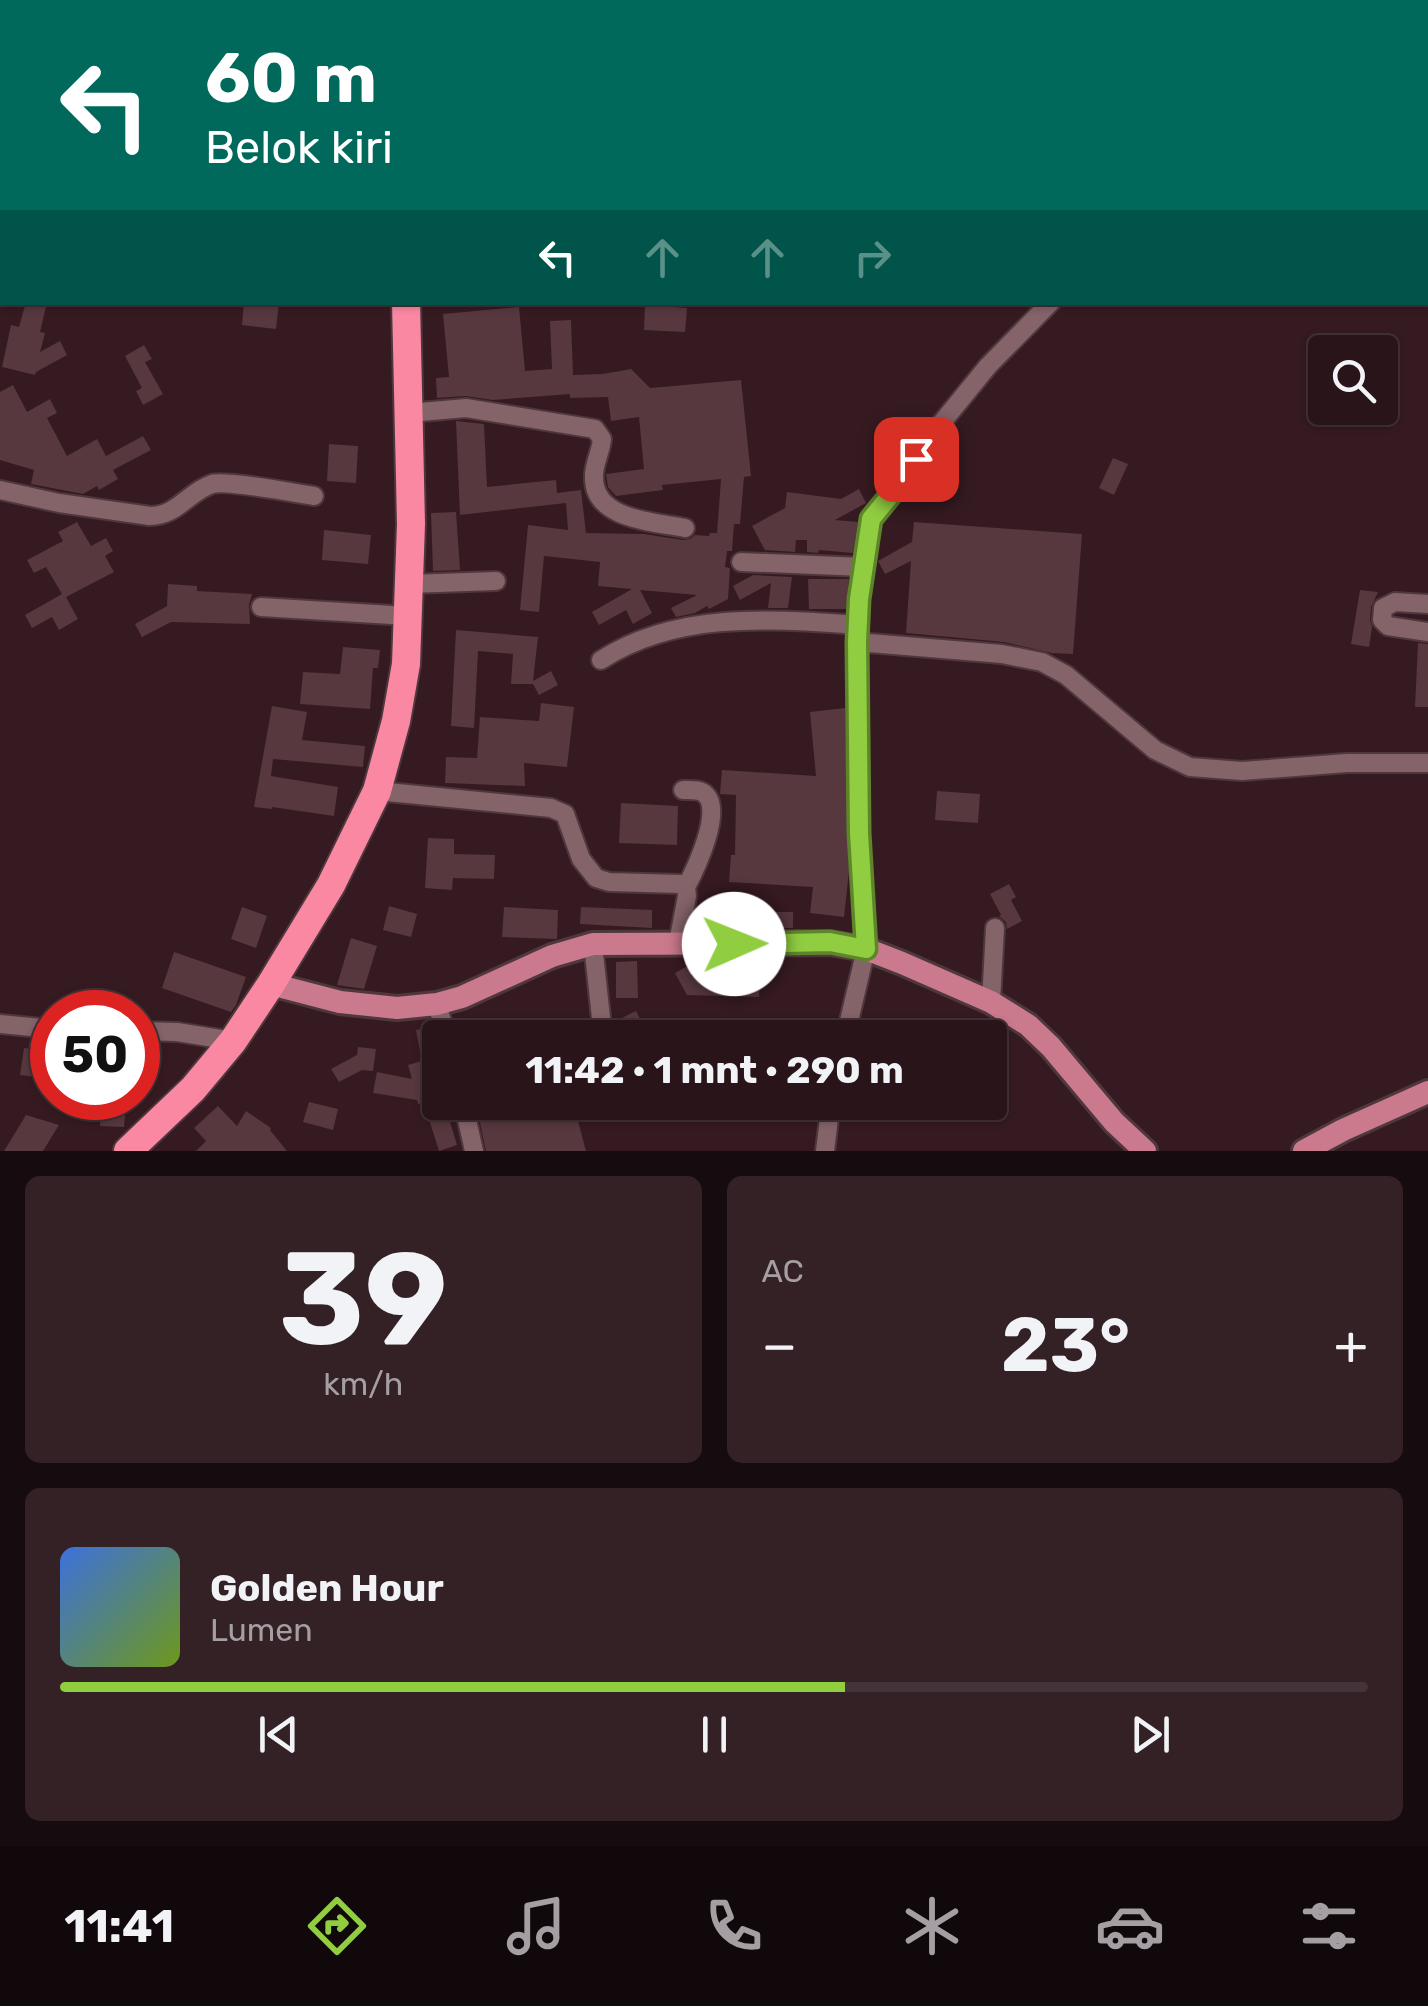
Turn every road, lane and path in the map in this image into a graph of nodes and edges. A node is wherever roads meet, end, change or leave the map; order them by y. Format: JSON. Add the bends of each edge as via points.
{"nodes":[{"id":1,"x":406,"y":305,"type":"edge"},
{"id":2,"x":1048,"y":305,"type":"edge"},
{"id":3,"x":409,"y":414,"type":"junction"},
{"id":4,"x":0,"y":490,"type":"edge"},
{"id":5,"x":314,"y":496,"type":"dead end"},
{"id":6,"x":685,"y":528,"type":"dead end"},
{"id":7,"x":741,"y":562,"type":"dead end"},
{"id":8,"x":863,"y":567,"type":"junction"},
{"id":9,"x":496,"y":581,"type":"dead end"},
{"id":10,"x":409,"y":584,"type":"junction"},
{"id":11,"x":1428,"y":604,"type":"edge"},
{"id":12,"x":261,"y":606,"type":"dead end"},
{"id":13,"x":408,"y":616,"type":"junction"},
{"id":14,"x":1428,"y":632,"type":"edge"},
{"id":15,"x":857,"y":633,"type":"junction"},
{"id":16,"x":601,"y":660,"type":"dead end"},
{"id":17,"x":1428,"y":763,"type":"edge"},
{"id":18,"x":683,"y":790,"type":"dead end"},
{"id":19,"x":377,"y":791,"type":"junction"},
{"id":20,"x":686,"y":887,"type":"junction"},
{"id":21,"x":995,"y":928,"type":"dead end"},
{"id":22,"x":678,"y":943,"type":"junction"},
{"id":23,"x":593,"y":944,"type":"junction"},
{"id":24,"x":866,"y":949,"type":"junction"},
{"id":25,"x":271,"y":984,"type":"junction"},
{"id":26,"x":990,"y":1002,"type":"junction"},
{"id":27,"x":438,"y":1004,"type":"junction"},
{"id":28,"x":442,"y":1020,"type":"edge"},
{"id":29,"x":601,"y":1020,"type":"edge"},
{"id":30,"x":849,"y":1020,"type":"edge"},
{"id":31,"x":0,"y":1024,"type":"edge"},
{"id":32,"x":30,"y":1027,"type":"edge"},
{"id":33,"x":160,"y":1032,"type":"edge"},
{"id":34,"x":232,"y":1042,"type":"junction"},
{"id":35,"x":1428,"y":1092,"type":"edge"},
{"id":36,"x":468,"y":1120,"type":"edge"},
{"id":37,"x":829,"y":1120,"type":"edge"},
{"id":38,"x":128,"y":1151,"type":"edge"},
{"id":39,"x":474,"y":1151,"type":"edge"},
{"id":40,"x":826,"y":1151,"type":"edge"},
{"id":41,"x":1145,"y":1151,"type":"edge"},
{"id":42,"x":1304,"y":1151,"type":"edge"}],
"edges":[{"from":1,"to":3,"type":"highway"},
{"from":2,"to":8,"type":"street","via":[[988,366],[871,519]]},
{"from":3,"to":6,"type":"street","via":[[466,408],[595,429],[602,439],[594,482],[603,502],[634,518]]},
{"from":3,"to":10,"type":"highway"},
{"from":4,"to":5,"type":"street","via":[[150,516],[171,512],[218,483]]},
{"from":7,"to":8,"type":"street"},
{"from":8,"to":15,"type":"street"},
{"from":9,"to":10,"type":"street"},
{"from":10,"to":13,"type":"highway"},
{"from":11,"to":14,"type":"street","via":[[1390,602],[1382,620]]},
{"from":12,"to":13,"type":"street"},
{"from":13,"to":19,"type":"highway","via":[[396,721]]},
{"from":15,"to":16,"type":"street","via":[[738,620],[630,643]]},
{"from":15,"to":17,"type":"street","via":[[1042,662],[1155,750],[1190,767]]},
{"from":15,"to":24,"type":"street"},
{"from":18,"to":20,"type":"street","via":[[701,792],[710,804],[704,851]]},
{"from":19,"to":20,"type":"street","via":[[551,808],[565,814],[581,859],[596,878]]},
{"from":19,"to":25,"type":"highway"},
{"from":20,"to":22,"type":"street"},
{"from":21,"to":26,"type":"street"},
{"from":22,"to":23,"type":"main road"},
{"from":22,"to":24,"type":"main road","via":[[830,942]]},
{"from":23,"to":27,"type":"main road"},
{"from":23,"to":29,"type":"street"},
{"from":24,"to":26,"type":"main road"},
{"from":24,"to":30,"type":"street"},
{"from":25,"to":27,"type":"main road","via":[[372,1006]]},
{"from":25,"to":34,"type":"highway"},
{"from":26,"to":41,"type":"main road","via":[[1051,1047]]},
{"from":27,"to":28,"type":"street"},
{"from":31,"to":32,"type":"street"},
{"from":33,"to":34,"type":"street"},
{"from":34,"to":38,"type":"highway"},
{"from":35,"to":42,"type":"main road"},
{"from":36,"to":39,"type":"street"},
{"from":37,"to":40,"type":"street"}]}
